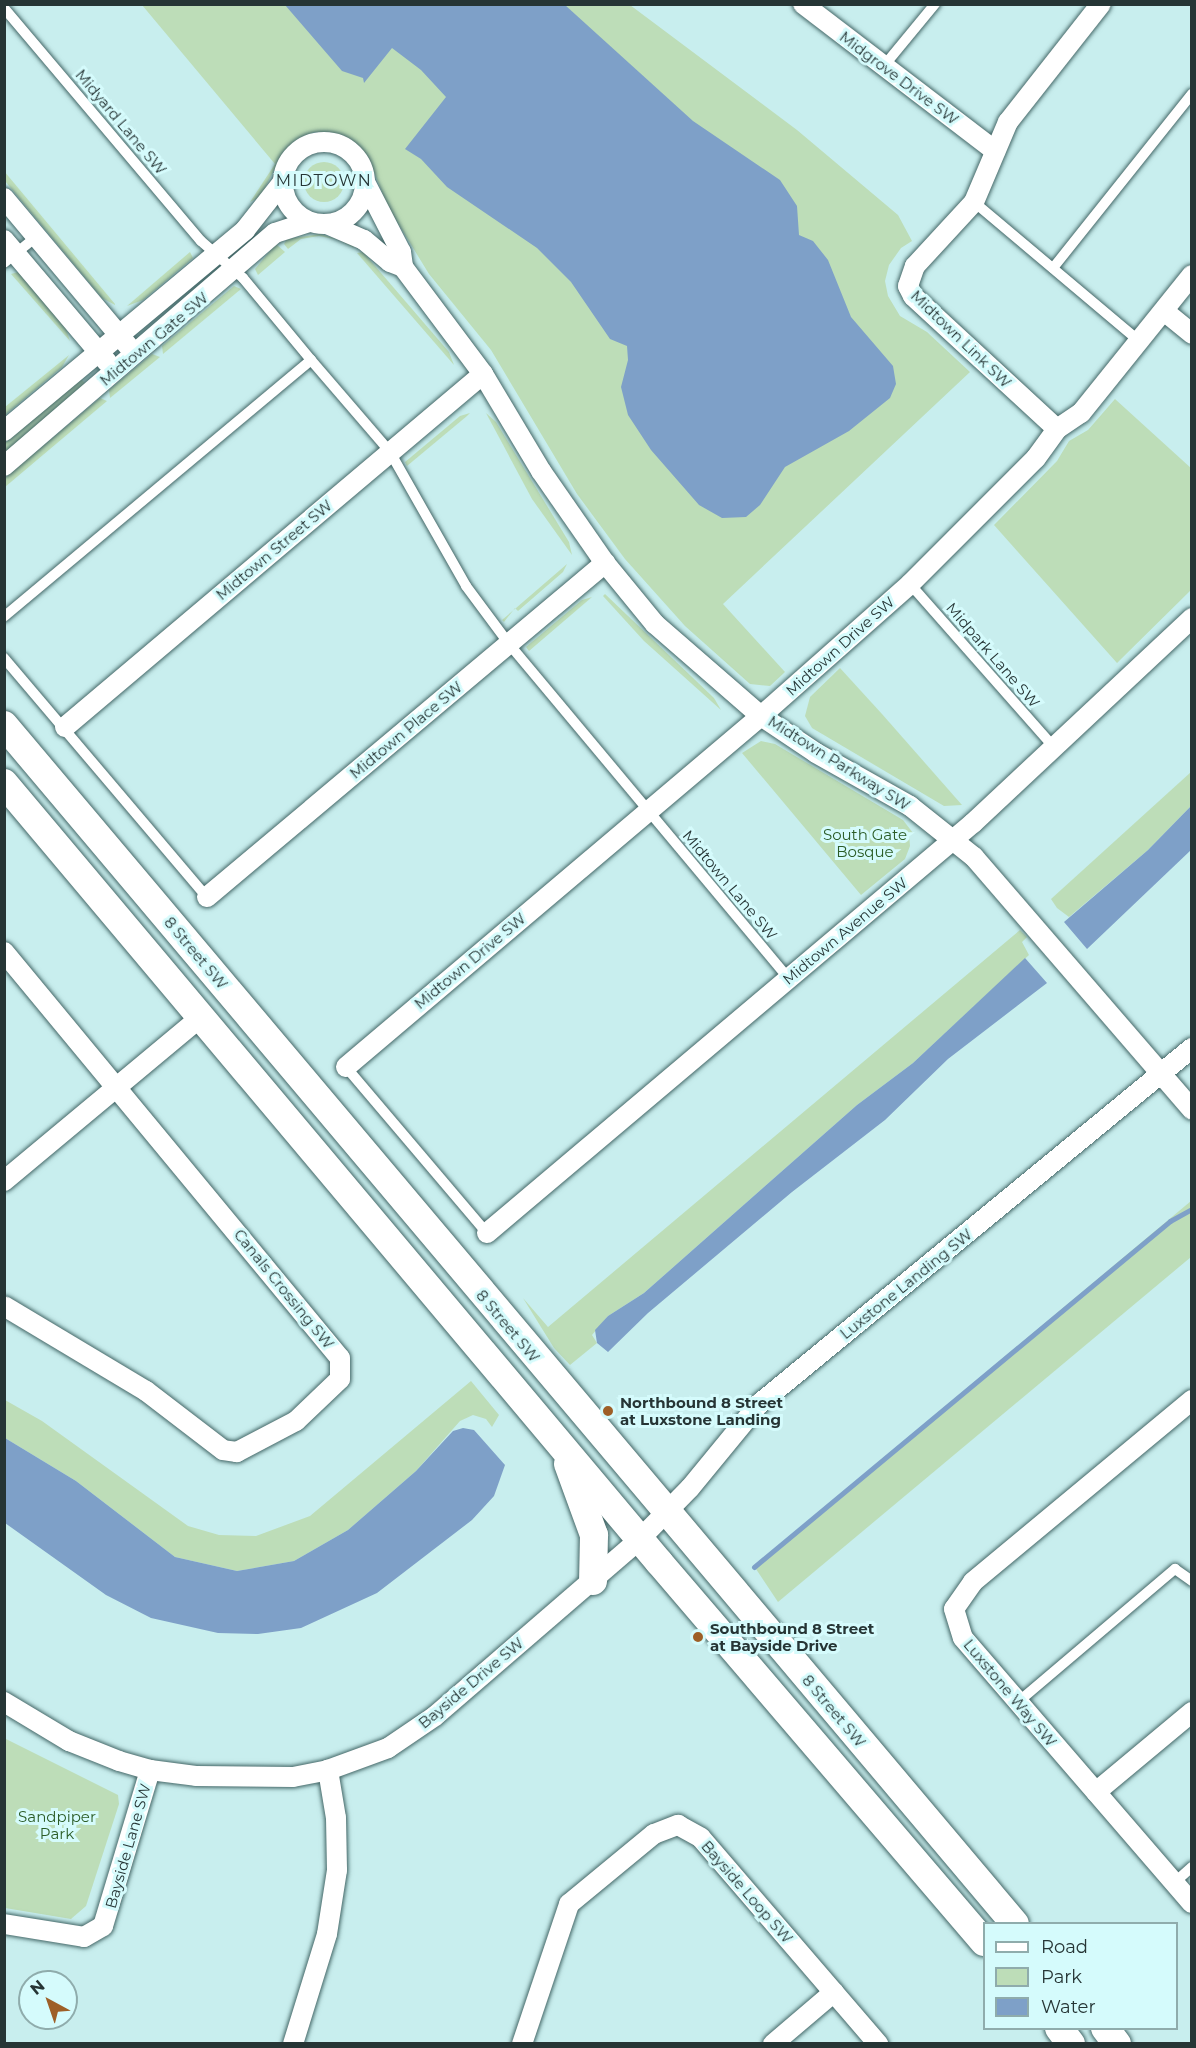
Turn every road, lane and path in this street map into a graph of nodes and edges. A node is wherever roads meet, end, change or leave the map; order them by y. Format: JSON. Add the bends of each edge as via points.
{"nodes":[{"id":1,"x":803,"y":4,"type":"edge"},
{"id":2,"x":935,"y":4,"type":"edge"},
{"id":3,"x":1101,"y":4,"type":"edge"},
{"id":4,"x":4,"y":8,"type":"edge"},
{"id":5,"x":883,"y":67,"type":"junction"},
{"id":6,"x":1191,"y":94,"type":"edge"},
{"id":7,"x":995,"y":151,"type":"junction"},
{"id":8,"x":365,"y":182,"type":"junction"},
{"id":9,"x":282,"y":183,"type":"junction"},
{"id":10,"x":4,"y":198,"type":"edge"},
{"id":11,"x":974,"y":202,"type":"junction"},
{"id":12,"x":318,"y":223,"type":"junction"},
{"id":13,"x":37,"y":236,"type":"junction"},
{"id":14,"x":8,"y":252,"type":"edge"},
{"id":15,"x":216,"y":254,"type":"junction"},
{"id":16,"x":403,"y":267,"type":"junction"},
{"id":17,"x":1053,"y":268,"type":"junction"},
{"id":18,"x":236,"y":270,"type":"junction"},
{"id":19,"x":1191,"y":275,"type":"edge"},
{"id":20,"x":1164,"y":310,"type":"junction"},
{"id":21,"x":1191,"y":334,"type":"edge"},
{"id":22,"x":119,"y":335,"type":"junction"},
{"id":23,"x":1139,"y":341,"type":"junction"},
{"id":24,"x":99,"y":352,"type":"junction"},
{"id":25,"x":135,"y":355,"type":"junction"},
{"id":26,"x":312,"y":360,"type":"junction"},
{"id":27,"x":115,"y":372,"type":"junction"},
{"id":28,"x":483,"y":374,"type":"junction"},
{"id":29,"x":1057,"y":429,"type":"junction"},
{"id":30,"x":4,"y":431,"type":"edge"},
{"id":31,"x":390,"y":452,"type":"junction"},
{"id":32,"x":4,"y":466,"type":"edge"},
{"id":33,"x":604,"y":563,"type":"junction"},
{"id":34,"x":910,"y":584,"type":"junction"},
{"id":35,"x":4,"y":617,"type":"edge"},
{"id":36,"x":1191,"y":618,"type":"edge"},
{"id":37,"x":509,"y":644,"type":"junction"},
{"id":38,"x":4,"y":658,"type":"edge"},
{"id":39,"x":761,"y":716,"type":"junction"},
{"id":40,"x":4,"y":725,"type":"edge"},
{"id":41,"x":65,"y":728,"type":"junction"},
{"id":42,"x":1053,"y":746,"type":"junction"},
{"id":43,"x":4,"y":783,"type":"edge"},
{"id":44,"x":647,"y":812,"type":"junction"},
{"id":45,"x":952,"y":841,"type":"junction"},
{"id":46,"x":207,"y":897,"type":"joint"},
{"id":47,"x":4,"y":952,"type":"edge"},
{"id":48,"x":789,"y":979,"type":"junction"},
{"id":49,"x":201,"y":1016,"type":"junction"},
{"id":50,"x":1191,"y":1048,"type":"edge"},
{"id":51,"x":346,"y":1066,"type":"joint"},
{"id":52,"x":1161,"y":1076,"type":"junction"},
{"id":53,"x":118,"y":1086,"type":"junction"},
{"id":54,"x":1191,"y":1110,"type":"edge"},
{"id":55,"x":4,"y":1181,"type":"edge"},
{"id":56,"x":487,"y":1233,"type":"joint"},
{"id":57,"x":4,"y":1306,"type":"edge"},
{"id":58,"x":1188,"y":1410,"type":"edge"},
{"id":59,"x":559,"y":1440,"type":"junction"},
{"id":60,"x":666,"y":1513,"type":"junction"},
{"id":61,"x":640,"y":1539,"type":"junction"},
{"id":62,"x":593,"y":1581,"type":"junction"},
{"id":63,"x":1191,"y":1581,"type":"edge"},
{"id":64,"x":1018,"y":1701,"type":"junction"},
{"id":65,"x":4,"y":1702,"type":"edge"},
{"id":66,"x":1191,"y":1712,"type":"edge"},
{"id":67,"x":150,"y":1770,"type":"junction"},
{"id":68,"x":328,"y":1770,"type":"junction"},
{"id":69,"x":1096,"y":1792,"type":"junction"},
{"id":70,"x":1191,"y":1868,"type":"edge"},
{"id":71,"x":1174,"y":1882,"type":"junction"},
{"id":72,"x":1191,"y":1903,"type":"edge"},
{"id":73,"x":1014,"y":1922,"type":"edge"},
{"id":74,"x":4,"y":1924,"type":"edge"},
{"id":75,"x":983,"y":1941,"type":"edge"},
{"id":76,"x":834,"y":1992,"type":"junction"},
{"id":77,"x":1061,"y":2030,"type":"edge"},
{"id":78,"x":1107,"y":2030,"type":"edge"},
{"id":79,"x":293,"y":2043,"type":"edge"},
{"id":80,"x":522,"y":2043,"type":"edge"},
{"id":81,"x":773,"y":2043,"type":"edge"},
{"id":82,"x":878,"y":2043,"type":"edge"},
{"id":83,"x":1071,"y":2043,"type":"edge"},
{"id":84,"x":1117,"y":2043,"type":"edge"}],
"edges":[{"from":1,"to":5,"type":"street","name":"Midgrove Drive SW"},
{"from":2,"to":5,"type":"lane"},
{"from":3,"to":7,"type":"street","name":"Midtown Link SW","via":[[1019,107]]},
{"from":4,"to":15,"type":"lane","name":"Midyard Lane SW"},
{"from":5,"to":7,"type":"street","name":"Midgrove Drive SW"},
{"from":6,"to":17,"type":"lane"},
{"from":7,"to":11,"type":"street","name":"Midtown Link SW"},
{"from":8,"to":9,"type":"street","via":[[362,167],[352,154],[339,145],[323,142],[294,155]]},
{"from":8,"to":12,"type":"street","via":[[354,212]]},
{"from":8,"to":16,"type":"street","name":"Midtown Parkway SW","via":[[401,252]]},
{"from":9,"to":12,"type":"street","via":[[286,200],[295,213]]},
{"from":9,"to":15,"type":"street","name":"Midtown Gate SW","via":[[244,230]]},
{"from":10,"to":13,"type":"street"},
{"from":11,"to":17,"type":"lane"},
{"from":11,"to":29,"type":"street","name":"Midtown Link SW","via":[[915,266],[908,286],[913,296]]},
{"from":12,"to":16,"type":"street","name":"Midtown Parkway SW","via":[[364,240],[390,262]]},
{"from":12,"to":18,"type":"street","name":"Midtown Gate SW","via":[[275,233]]},
{"from":13,"to":14,"type":"lane"},
{"from":13,"to":22,"type":"street"},
{"from":14,"to":24,"type":"street"},
{"from":15,"to":18,"type":"lane","name":"Midyard Lane SW"},
{"from":15,"to":22,"type":"street","name":"Midtown Gate SW"},
{"from":16,"to":28,"type":"street","name":"Midtown Parkway SW"},
{"from":17,"to":23,"type":"lane"},
{"from":18,"to":25,"type":"street","name":"Midtown Gate SW"},
{"from":18,"to":26,"type":"lane","name":"Midyard Lane SW"},
{"from":19,"to":20,"type":"street","name":"Midtown Drive SW"},
{"from":20,"to":21,"type":"street"},
{"from":20,"to":23,"type":"street","name":"Midtown Drive SW"},
{"from":22,"to":24,"type":"street","name":"Midtown Gate SW"},
{"from":22,"to":25,"type":"street"},
{"from":23,"to":29,"type":"street","name":"Midtown Drive SW","via":[[1082,413]]},
{"from":24,"to":27,"type":"street"},
{"from":24,"to":30,"type":"street","name":"Midtown Gate SW"},
{"from":25,"to":27,"type":"street","name":"Midtown Gate SW"},
{"from":26,"to":31,"type":"lane","name":"Midyard Lane SW"},
{"from":26,"to":35,"type":"lane"},
{"from":27,"to":32,"type":"street","name":"Midtown Gate SW"},
{"from":28,"to":31,"type":"street","name":"Midtown Street SW"},
{"from":28,"to":33,"type":"street","name":"Midtown Parkway SW","via":[[541,471]]},
{"from":29,"to":34,"type":"street","name":"Midtown Drive SW","via":[[1036,458]]},
{"from":31,"to":37,"type":"lane","name":"Midtown Lane SW","via":[[466,586]]},
{"from":31,"to":41,"type":"street","name":"Midtown Street SW"},
{"from":33,"to":37,"type":"street","name":"Midtown Place SW"},
{"from":33,"to":39,"type":"street","name":"Midtown Parkway SW","via":[[679,648]]},
{"from":34,"to":39,"type":"street","name":"Midtown Drive SW"},
{"from":34,"to":42,"type":"lane","name":"Midpark Lane SW"},
{"from":36,"to":42,"type":"street","name":"Midtown Avenue SW"},
{"from":37,"to":44,"type":"lane","name":"Midtown Lane SW"},
{"from":37,"to":46,"type":"street","name":"Midtown Place SW"},
{"from":38,"to":41,"type":"lane"},
{"from":39,"to":44,"type":"street","name":"Midtown Drive SW"},
{"from":39,"to":45,"type":"street","name":"Midtown Parkway SW","via":[[816,753],[910,806]]},
{"from":40,"to":60,"type":"main road","name":"8 Street SW"},
{"from":41,"to":46,"type":"lane"},
{"from":42,"to":45,"type":"street","name":"Midtown Avenue SW"},
{"from":43,"to":49,"type":"main road"},
{"from":44,"to":48,"type":"lane","name":"Midtown Lane SW"},
{"from":44,"to":51,"type":"street","name":"Midtown Drive SW"},
{"from":45,"to":48,"type":"street","name":"Midtown Avenue SW"},
{"from":45,"to":52,"type":"street","name":"Midtown Parkway SW","via":[[974,857],[1023,911]]},
{"from":47,"to":53,"type":"street","name":"Canals Crossing SW"},
{"from":48,"to":56,"type":"street","name":"Midtown Avenue SW"},
{"from":49,"to":53,"type":"street"},
{"from":49,"to":59,"type":"main road"},
{"from":50,"to":52,"type":"street","name":"Luxstone Landing SW"},
{"from":51,"to":56,"type":"lane"},
{"from":52,"to":54,"type":"street","name":"Midtown Parkway SW"},
{"from":52,"to":60,"type":"street","name":"Luxstone Landing SW","via":[[759,1404]]},
{"from":53,"to":55,"type":"street"},
{"from":53,"to":57,"type":"street","name":"Canals Crossing SW","via":[[340,1358],[340,1379],[296,1421],[237,1452],[223,1450],[146,1391]]},
{"from":58,"to":64,"type":"street","name":"Luxstone Way SW","via":[[960,1595],[954,1610],[956,1624]]},
{"from":59,"to":61,"type":"main road"},
{"from":59,"to":62,"type":"main road","via":[[594,1535]]},
{"from":60,"to":61,"type":"street","name":"Luxstone Landing SW"},
{"from":60,"to":73,"type":"main road","name":"8 Street SW"},
{"from":61,"to":62,"type":"street","name":"Bayside Drive SW"},
{"from":61,"to":75,"type":"main road"},
{"from":62,"to":68,"type":"street","name":"Bayside Drive SW","via":[[435,1716],[388,1748]]},
{"from":63,"to":64,"type":"lane","via":[[1175,1569]]},
{"from":64,"to":69,"type":"street","name":"Luxstone Way SW"},
{"from":65,"to":67,"type":"street","name":"Bayside Drive SW","via":[[69,1741]]},
{"from":66,"to":69,"type":"street"},
{"from":67,"to":68,"type":"street","name":"Bayside Drive SW","via":[[243,1778],[292,1777]]},
{"from":67,"to":74,"type":"street","name":"Bayside Lane SW","via":[[103,1926],[84,1937]]},
{"from":68,"to":79,"type":"street","via":[[336,1818],[337,1870],[327,1934]]},
{"from":69,"to":71,"type":"street","name":"Luxstone Way SW"},
{"from":70,"to":71,"type":"lane"},
{"from":71,"to":72,"type":"street","name":"Luxstone Way SW"},
{"from":76,"to":80,"type":"street","name":"Bayside Loop SW","via":[[701,1838],[678,1825],[654,1834],[569,1904]]},
{"from":76,"to":81,"type":"street"},
{"from":76,"to":82,"type":"street","name":"Bayside Loop SW"},
{"from":77,"to":83,"type":"main road"},
{"from":78,"to":84,"type":"main road"}]}
